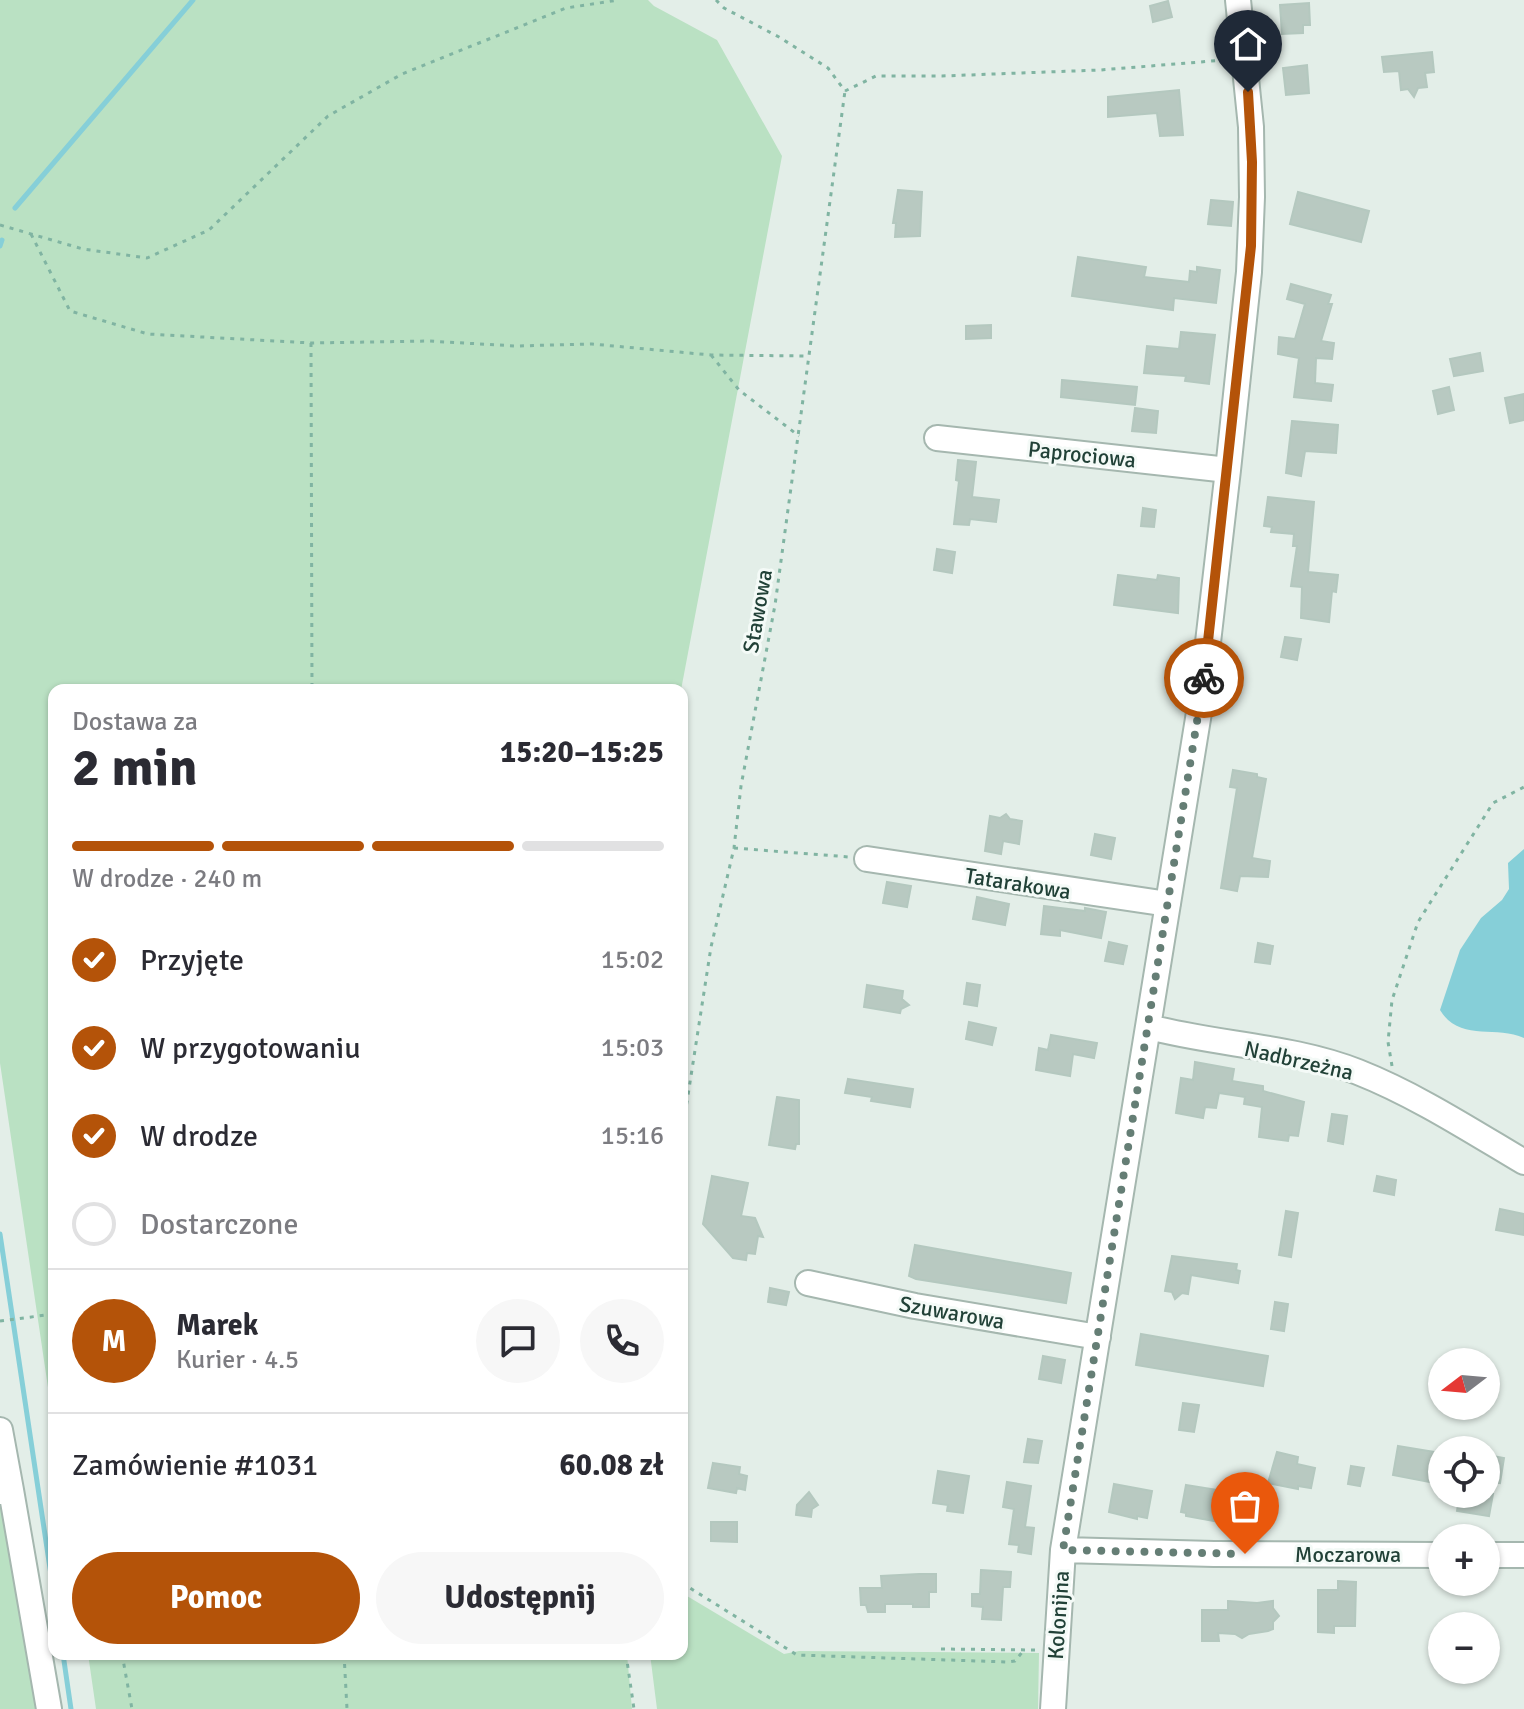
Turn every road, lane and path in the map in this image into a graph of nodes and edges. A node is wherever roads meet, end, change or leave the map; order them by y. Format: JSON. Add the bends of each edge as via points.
{"nodes":[{"id":1,"x":619,"y":0,"type":"edge"},
{"id":2,"x":716,"y":0,"type":"edge"},
{"id":3,"x":1238,"y":0,"type":"edge"},
{"id":4,"x":1245,"y":58,"type":"junction"},
{"id":5,"x":845,"y":91,"type":"junction"},
{"id":6,"x":0,"y":225,"type":"edge"},
{"id":7,"x":31,"y":234,"type":"junction"},
{"id":8,"x":311,"y":343,"type":"junction"},
{"id":9,"x":711,"y":355,"type":"junction"},
{"id":10,"x":808,"y":356,"type":"junction"},
{"id":11,"x":799,"y":436,"type":"junction"},
{"id":12,"x":937,"y":438,"type":"dead end"},
{"id":13,"x":1228,"y":470,"type":"junction"},
{"id":14,"x":312,"y":684,"type":"edge"},
{"id":15,"x":1524,"y":787,"type":"edge"},
{"id":16,"x":734,"y":848,"type":"junction"},
{"id":17,"x":867,"y":859,"type":"joint"},
{"id":18,"x":1168,"y":904,"type":"junction"},
{"id":19,"x":1149,"y":1027,"type":"junction"},
{"id":20,"x":1396,"y":1090,"type":"junction"},
{"id":21,"x":688,"y":1095,"type":"edge"},
{"id":22,"x":1524,"y":1162,"type":"edge"},
{"id":23,"x":808,"y":1283,"type":"dead end"},
{"id":24,"x":48,"y":1315,"type":"edge"},
{"id":25,"x":0,"y":1321,"type":"edge"},
{"id":26,"x":1098,"y":1337,"type":"junction"},
{"id":27,"x":0,"y":1430,"type":"edge"},
{"id":28,"x":6,"y":1491,"type":"edge"},
{"id":29,"x":1063,"y":1550,"type":"junction"},
{"id":30,"x":1428,"y":1555,"type":"edge"},
{"id":31,"x":1500,"y":1555,"type":"edge"},
{"id":32,"x":1524,"y":1555,"type":"edge"},
{"id":33,"x":688,"y":1587,"type":"edge"},
{"id":34,"x":941,"y":1649,"type":"dead end"},
{"id":35,"x":1024,"y":1650,"type":"junction"},
{"id":36,"x":1056,"y":1652,"type":"junction"},
{"id":37,"x":123,"y":1660,"type":"edge"},
{"id":38,"x":344,"y":1660,"type":"edge"},
{"id":39,"x":627,"y":1660,"type":"edge"},
{"id":40,"x":49,"y":1709,"type":"edge"},
{"id":41,"x":132,"y":1709,"type":"edge"},
{"id":42,"x":347,"y":1709,"type":"edge"},
{"id":43,"x":634,"y":1709,"type":"edge"},
{"id":44,"x":1053,"y":1709,"type":"edge"}],
"edges":[{"from":1,"to":7,"type":"path","via":[[566,8],[402,74],[328,116],[209,230],[147,258],[83,249]]},
{"from":2,"to":5,"type":"path","via":[[828,68]]},
{"from":3,"to":4,"type":"street","name":"Kolonijna"},
{"from":4,"to":5,"type":"path","via":[[1100,70],[876,76]]},
{"from":4,"to":13,"type":"street","name":"Kolonijna","via":[[1251,246]]},
{"from":5,"to":10,"type":"path","name":"Stawowa"},
{"from":6,"to":7,"type":"path"},
{"from":7,"to":8,"type":"path","via":[[70,311],[148,334]]},
{"from":8,"to":9,"type":"path","via":[[592,344]]},
{"from":8,"to":14,"type":"path"},
{"from":9,"to":10,"type":"path"},
{"from":9,"to":11,"type":"path","via":[[739,390]]},
{"from":10,"to":11,"type":"path","name":"Stawowa"},
{"from":11,"to":16,"type":"path","name":"Stawowa"},
{"from":12,"to":13,"type":"street","name":"Paprociowa"},
{"from":13,"to":18,"type":"street","name":"Kolonijna","via":[[1202,694]]},
{"from":15,"to":20,"type":"path","via":[[1493,803],[1418,922],[1392,1000],[1388,1042]]},
{"from":16,"to":17,"type":"path"},
{"from":16,"to":21,"type":"path","name":"Stawowa","via":[[711,947]]},
{"from":17,"to":18,"type":"street","name":"Tatarakowa"},
{"from":18,"to":19,"type":"street","name":"Kolonijna"},
{"from":19,"to":20,"type":"street","name":"Nadbrzeżna","via":[[1287,1052],[1356,1071]]},
{"from":19,"to":26,"type":"street","name":"Kolonijna"},
{"from":20,"to":22,"type":"street","name":"Nadbrzeżna"},
{"from":23,"to":26,"type":"street","name":"Szuwarowa"},
{"from":24,"to":25,"type":"path"},
{"from":26,"to":29,"type":"street","name":"Kolonijna"},
{"from":27,"to":28,"type":"street"},
{"from":28,"to":40,"type":"street"},
{"from":29,"to":30,"type":"street","name":"Moczarowa"},
{"from":29,"to":36,"type":"street","name":"Kolonijna"},
{"from":31,"to":32,"type":"street"},
{"from":33,"to":35,"type":"path","via":[[797,1655],[1008,1662]]},
{"from":34,"to":35,"type":"path"},
{"from":35,"to":36,"type":"path"},
{"from":36,"to":44,"type":"street","name":"Kolonijna"},
{"from":37,"to":41,"type":"path"},
{"from":38,"to":42,"type":"path"},
{"from":39,"to":43,"type":"path"}]}
